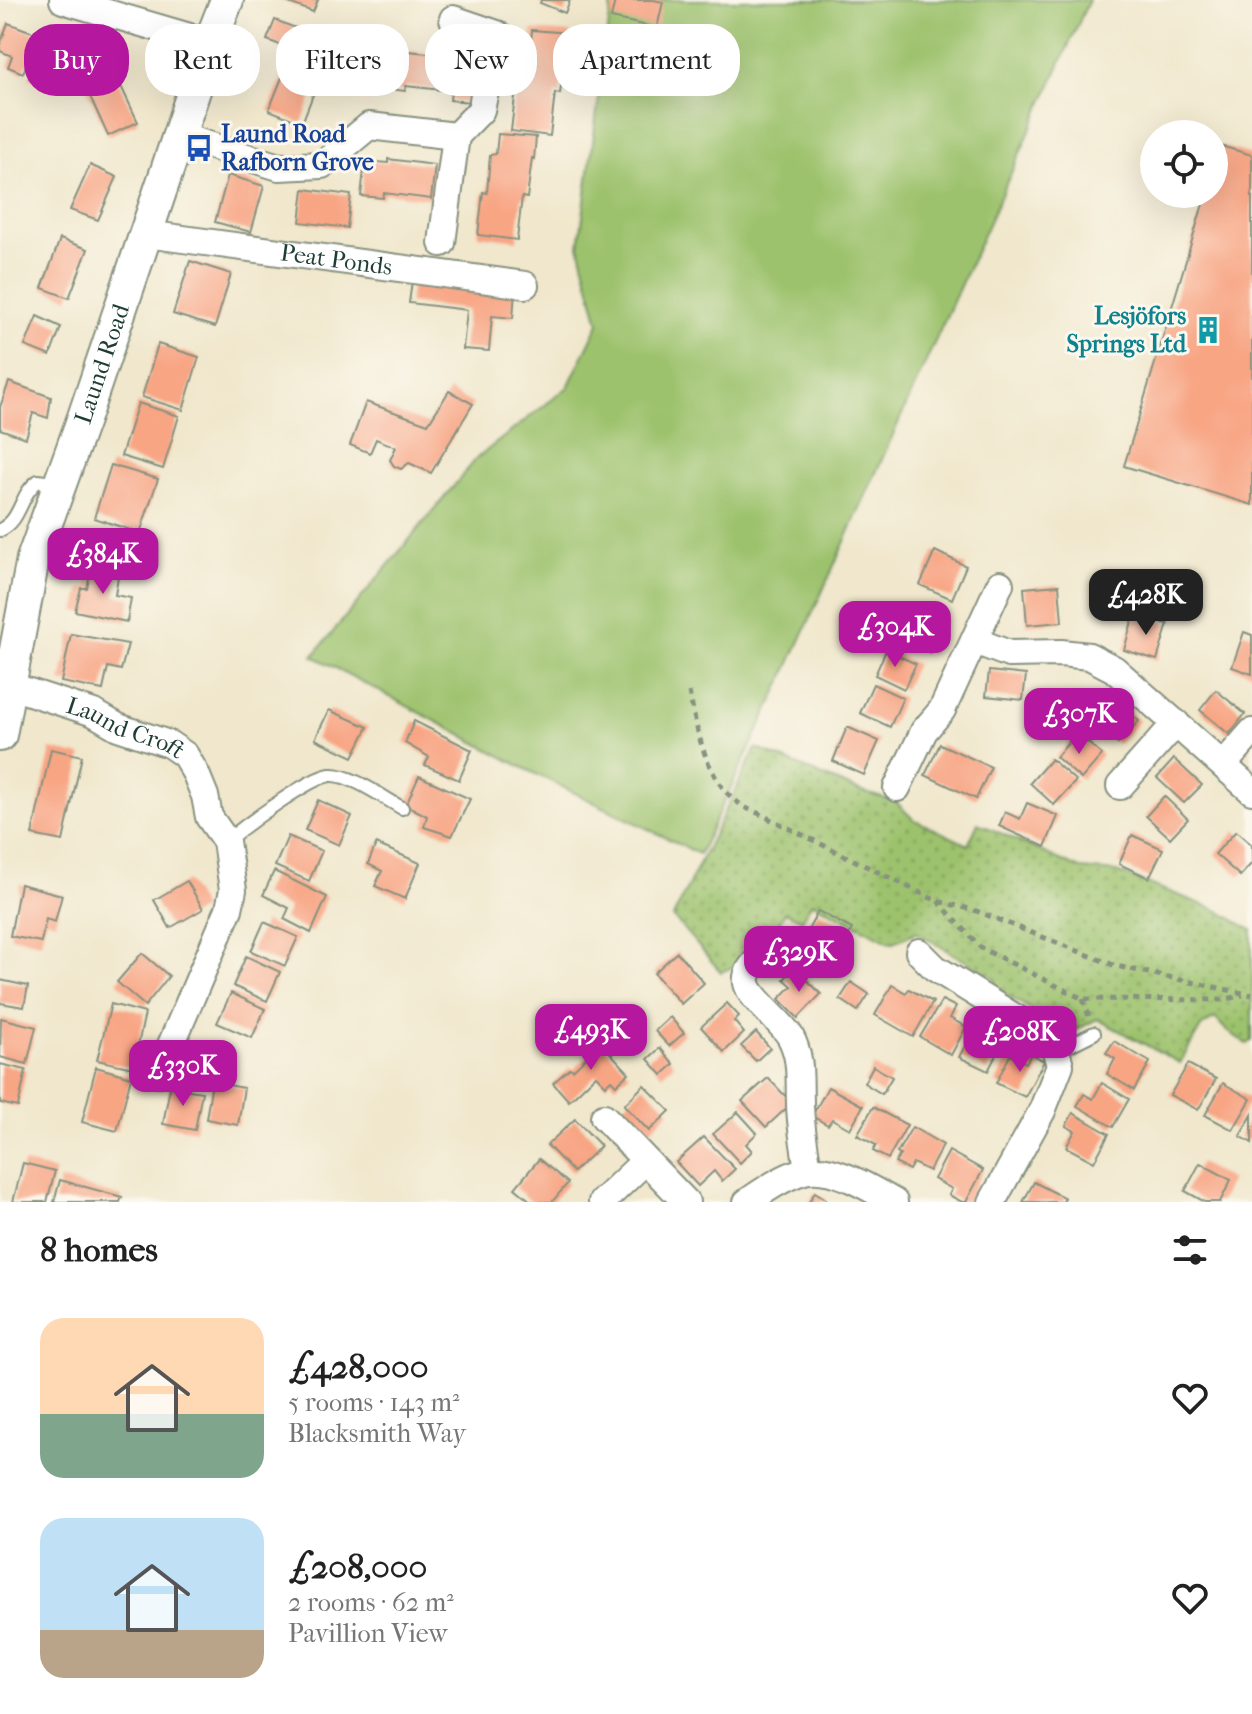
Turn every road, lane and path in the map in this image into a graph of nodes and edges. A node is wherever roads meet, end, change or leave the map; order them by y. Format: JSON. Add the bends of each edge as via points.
{"nodes":[{"id":1,"x":63,"y":0,"type":"edge"},
{"id":2,"x":227,"y":0,"type":"edge"},
{"id":3,"x":453,"y":19,"type":"dead end"},
{"id":4,"x":145,"y":24,"type":"edge"},
{"id":5,"x":218,"y":24,"type":"edge"},
{"id":6,"x":192,"y":96,"type":"edge"},
{"id":7,"x":179,"y":136,"type":"junction"},
{"id":8,"x":456,"y":136,"type":"junction"},
{"id":9,"x":146,"y":234,"type":"junction"},
{"id":10,"x":442,"y":243,"type":"dead end"},
{"id":11,"x":525,"y":285,"type":"dead end"},
{"id":12,"x":59,"y":484,"type":"junction"},
{"id":13,"x":0,"y":530,"type":"edge"},
{"id":14,"x":1000,"y":584,"type":"dead end"},
{"id":15,"x":975,"y":641,"type":"junction"},
{"id":16,"x":11,"y":686,"type":"junction"},
{"id":17,"x":689,"y":692,"type":"dead end"},
{"id":18,"x":1176,"y":723,"type":"junction"},
{"id":19,"x":1252,"y":732,"type":"edge"},
{"id":20,"x":0,"y":735,"type":"edge"},
{"id":21,"x":1223,"y":765,"type":"junction"},
{"id":22,"x":1120,"y":786,"type":"dead end"},
{"id":23,"x":897,"y":788,"type":"dead end"},
{"id":24,"x":1252,"y":791,"type":"edge"},
{"id":25,"x":402,"y":808,"type":"dead end"},
{"id":26,"x":226,"y":841,"type":"junction"},
{"id":27,"x":937,"y":901,"type":"junction"},
{"id":28,"x":775,"y":945,"type":"dead end"},
{"id":29,"x":919,"y":952,"type":"dead end"},
{"id":30,"x":1249,"y":995,"type":"edge"},
{"id":31,"x":1094,"y":1033,"type":"dead end"},
{"id":32,"x":1056,"y":1052,"type":"junction"},
{"id":33,"x":159,"y":1073,"type":"dead end"},
{"id":34,"x":604,"y":1117,"type":"dead end"},
{"id":35,"x":645,"y":1161,"type":"junction"},
{"id":36,"x":808,"y":1170,"type":"junction"},
{"id":37,"x":602,"y":1202,"type":"edge"},
{"id":38,"x":686,"y":1202,"type":"edge"},
{"id":39,"x":747,"y":1202,"type":"edge"},
{"id":40,"x":894,"y":1202,"type":"edge"},
{"id":41,"x":992,"y":1202,"type":"edge"}],
"edges":[{"from":1,"to":4,"type":"street"},
{"from":2,"to":5,"type":"street","name":"Laund Road"},
{"from":3,"to":8,"type":"street","via":[[497,34],[481,110]]},
{"from":6,"to":7,"type":"street","name":"Laund Road"},
{"from":7,"to":8,"type":"street","via":[[279,167],[322,165],[369,126]]},
{"from":7,"to":9,"type":"street","name":"Laund Road"},
{"from":8,"to":10,"type":"street"},
{"from":9,"to":11,"type":"street","name":"Peat Ponds"},
{"from":9,"to":12,"type":"street","name":"Laund Road"},
{"from":12,"to":13,"type":"lane","via":[[38,481],[28,488],[15,518]]},
{"from":12,"to":16,"type":"street","name":"Laund Road","via":[[33,559]]},
{"from":14,"to":15,"type":"street"},
{"from":15,"to":18,"type":"street","via":[[1009,654],[1089,656],[1114,669]]},
{"from":15,"to":23,"type":"street"},
{"from":16,"to":20,"type":"street","name":"Laund Road"},
{"from":16,"to":26,"type":"street","name":"Laund Croft","via":[[94,713],[185,755],[209,817]]},
{"from":17,"to":27,"type":"path","via":[[720,786],[745,809]]},
{"from":18,"to":21,"type":"street"},
{"from":18,"to":22,"type":"street"},
{"from":19,"to":21,"type":"street"},
{"from":21,"to":24,"type":"street"},
{"from":25,"to":26,"type":"lane","via":[[348,778],[331,775],[315,780]]},
{"from":26,"to":33,"type":"street","name":"Laund Croft","via":[[233,890],[229,909]]},
{"from":27,"to":30,"type":"path","via":[[974,910],[1116,966]]},
{"from":27,"to":30,"type":"path","via":[[981,948],[1083,999],[1223,1000]]},
{"from":28,"to":36,"type":"street","via":[[748,970],[747,984],[789,1034],[799,1057]]},
{"from":29,"to":32,"type":"street","via":[[935,968],[1053,1041]]},
{"from":31,"to":32,"type":"lane"},
{"from":32,"to":41,"type":"street","via":[[1060,1065],[1042,1111]]},
{"from":34,"to":35,"type":"street"},
{"from":35,"to":37,"type":"street"},
{"from":35,"to":38,"type":"street"},
{"from":36,"to":39,"type":"street"},
{"from":36,"to":40,"type":"street","via":[[857,1181]]}]}
